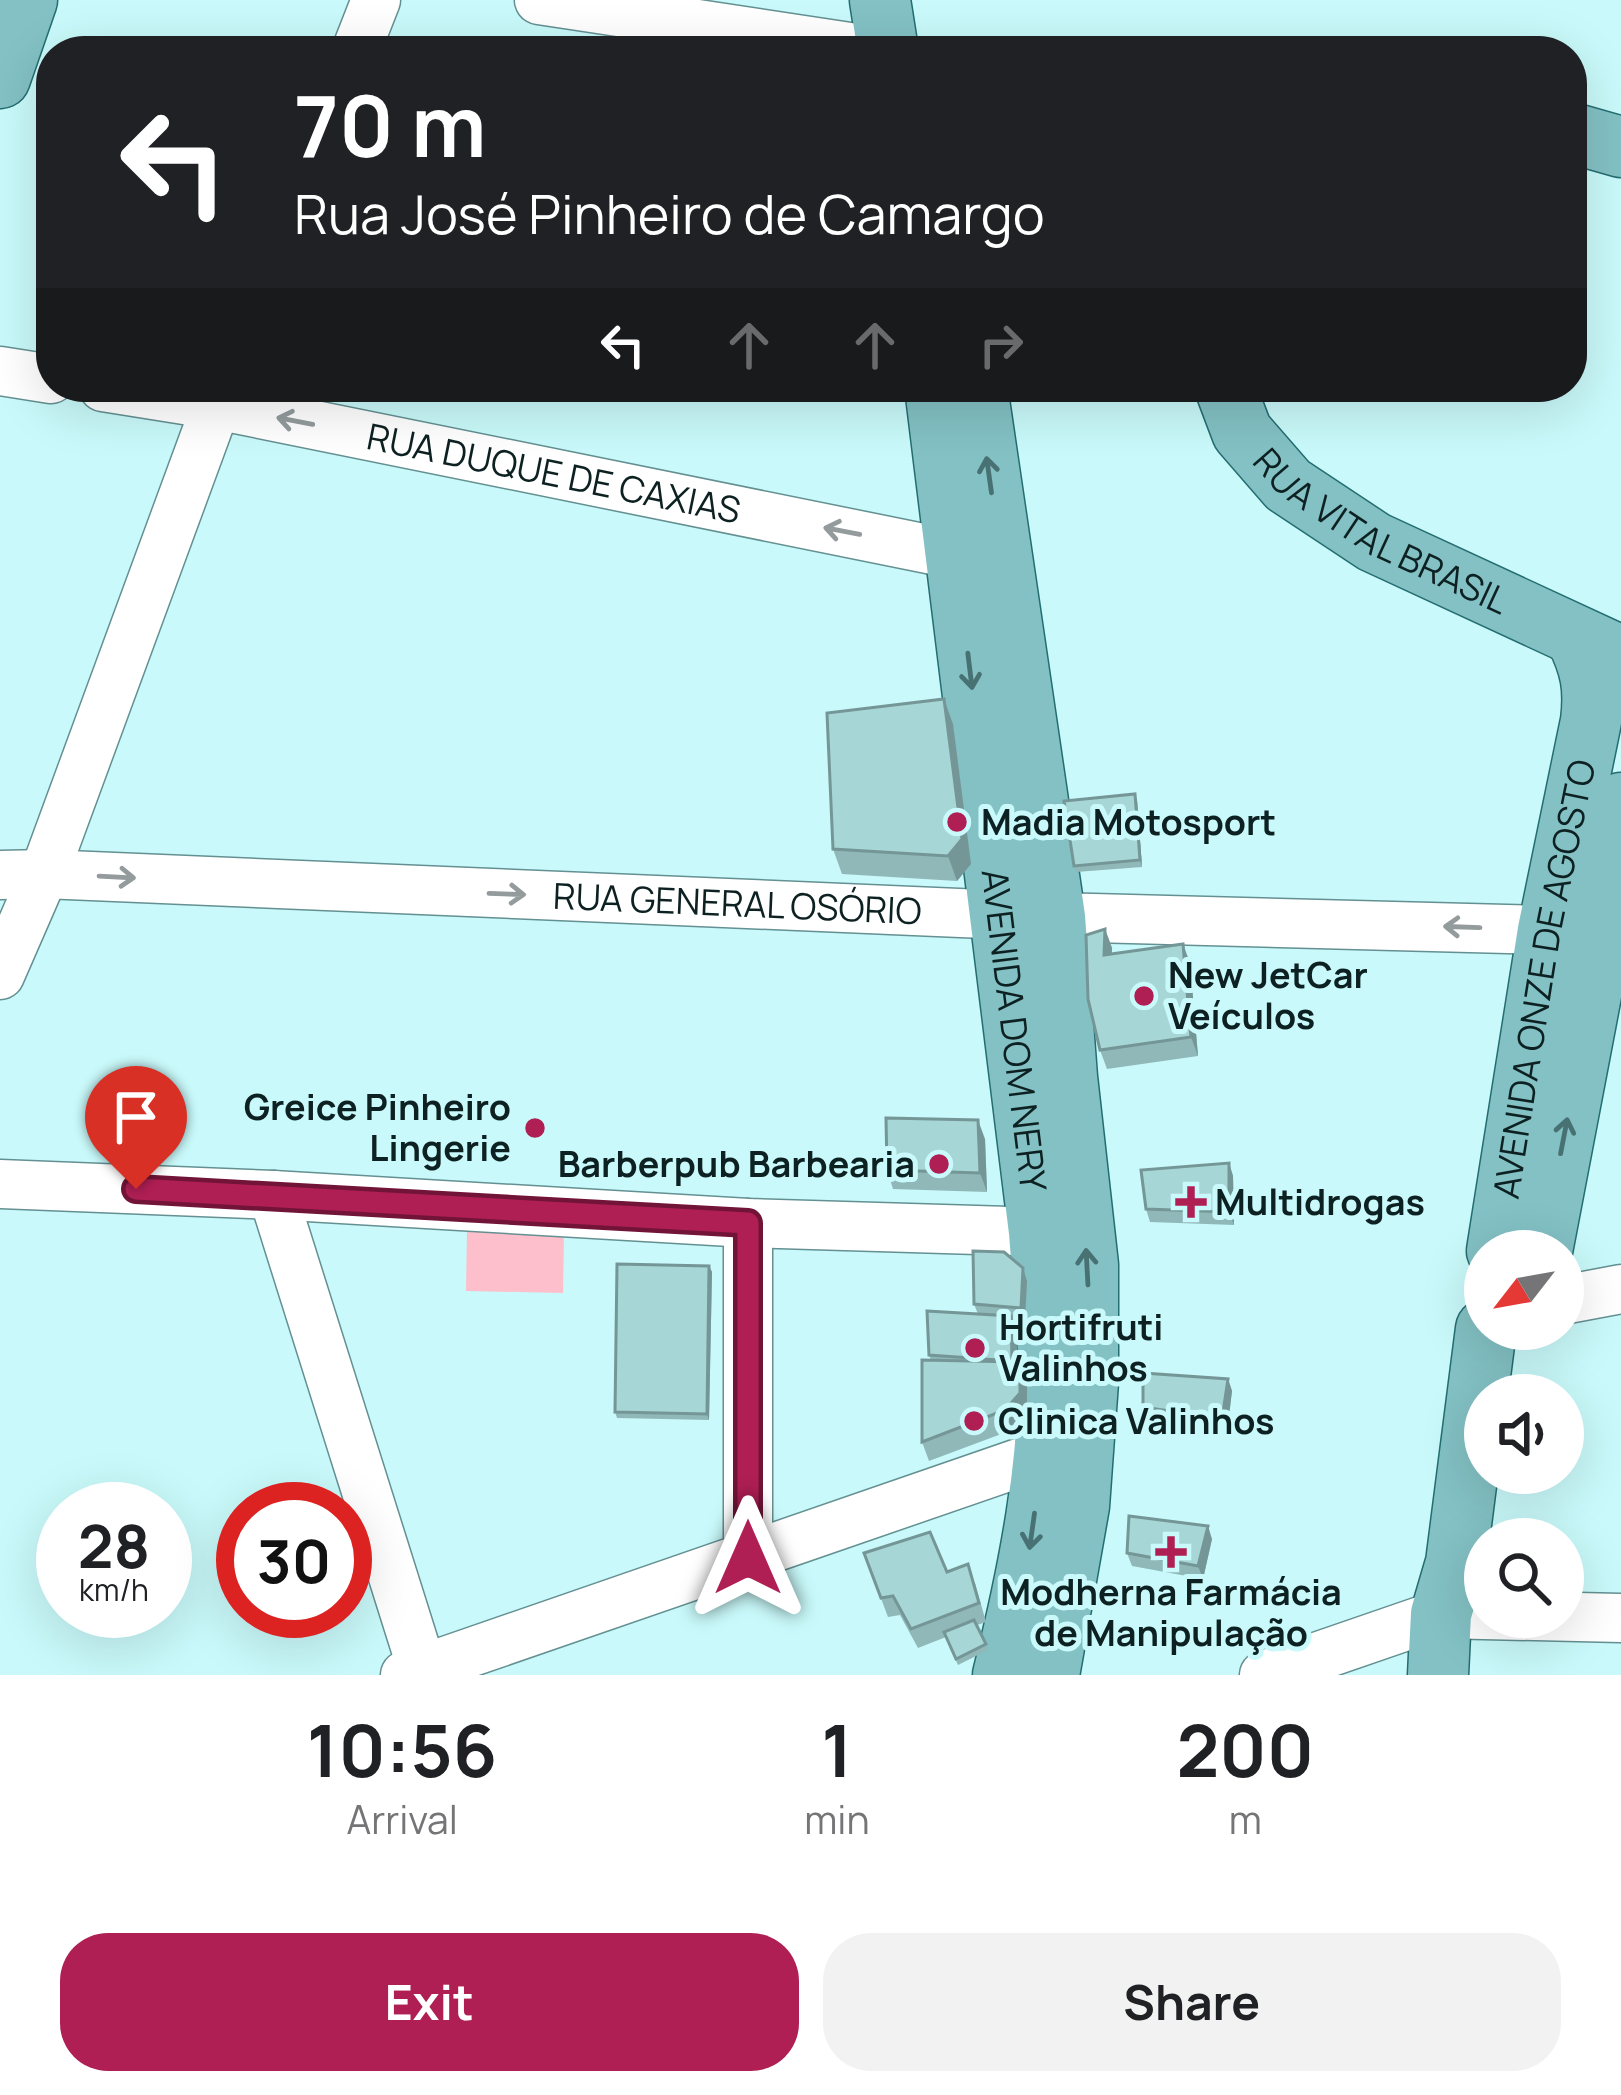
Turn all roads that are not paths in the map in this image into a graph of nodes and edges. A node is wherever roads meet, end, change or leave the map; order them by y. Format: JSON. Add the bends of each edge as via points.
{"nodes":[{"id":1,"x":27,"y":0,"type":"edge"},
{"id":2,"x":376,"y":0,"type":"edge"},
{"id":3,"x":539,"y":0,"type":"edge"},
{"id":4,"x":880,"y":0,"type":"edge"},
{"id":5,"x":920,"y":0,"type":"edge"},
{"id":6,"x":362,"y":36,"type":"edge"},
{"id":7,"x":777,"y":36,"type":"edge"},
{"id":8,"x":886,"y":36,"type":"edge"},
{"id":9,"x":924,"y":36,"type":"edge"},
{"id":10,"x":0,"y":78,"type":"edge"},
{"id":11,"x":1587,"y":137,"type":"edge"},
{"id":12,"x":1621,"y":147,"type":"edge"},
{"id":13,"x":0,"y":371,"type":"edge"},
{"id":14,"x":36,"y":377,"type":"edge"},
{"id":15,"x":218,"y":402,"type":"edge"},
{"id":16,"x":248,"y":402,"type":"edge"},
{"id":17,"x":939,"y":402,"type":"edge"},
{"id":18,"x":977,"y":402,"type":"edge"},
{"id":19,"x":1231,"y":402,"type":"edge"},
{"id":20,"x":979,"y":559,"type":"junction"},
{"id":21,"x":1599,"y":646,"type":"edge"},
{"id":22,"x":1621,"y":803,"type":"edge"},
{"id":23,"x":22,"y":874,"type":"edge"},
{"id":24,"x":1026,"y":915,"type":"junction"},
{"id":25,"x":1591,"y":931,"type":"edge"},
{"id":26,"x":0,"y":975,"type":"edge"},
{"id":27,"x":0,"y":1184,"type":"edge"},
{"id":28,"x":273,"y":1195,"type":"junction"},
{"id":29,"x":748,"y":1223,"type":"junction"},
{"id":30,"x":1502,"y":1230,"type":"edge"},
{"id":31,"x":1545,"y":1230,"type":"edge"},
{"id":32,"x":1039,"y":1232,"type":"junction"},
{"id":33,"x":1621,"y":1289,"type":"edge"},
{"id":34,"x":1584,"y":1296,"type":"edge"},
{"id":35,"x":1483,"y":1350,"type":"edge"},
{"id":36,"x":1042,"y":1455,"type":"junction"},
{"id":37,"x":748,"y":1558,"type":"junction"},
{"id":38,"x":1621,"y":1618,"type":"edge"},
{"id":39,"x":1462,"y":1635,"type":"edge"},
{"id":40,"x":417,"y":1673,"type":"edge"},
{"id":41,"x":1003,"y":1675,"type":"edge"},
{"id":42,"x":1049,"y":1675,"type":"edge"},
{"id":43,"x":1264,"y":1675,"type":"edge"},
{"id":44,"x":1438,"y":1675,"type":"edge"}],
"edges":[{"from":1,"to":10,"type":"main road"},
{"from":2,"to":6,"type":"street"},
{"from":3,"to":7,"type":"street"},
{"from":4,"to":8,"type":"main road"},
{"from":5,"to":9,"type":"main road"},
{"from":11,"to":12,"type":"main road"},
{"from":13,"to":14,"type":"street"},
{"from":15,"to":23,"type":"street"},
{"from":20,"to":16,"type":"street","name":"RUA DUQUE DE CAXIAS","one_way":true},
{"from":17,"to":20,"type":"main road","name":"AVENIDA DOM NERY"},
{"from":20,"to":18,"type":"main road","name":"AVENIDA DOM NERY","one_way":true},
{"from":19,"to":21,"type":"main road","name":"RUA VITAL BRASIL","via":[[1242,433],[1288,485],[1374,542]]},
{"from":20,"to":24,"type":"main road","name":"AVENIDA DOM NERY"},
{"from":21,"to":25,"type":"main road","name":"AVENIDA ONZE DE AGOSTO","via":[[1590,664]]},
{"from":22,"to":25,"type":"main road","name":"AVENIDA ONZE DE AGOSTO"},
{"from":23,"to":24,"type":"street","name":"RUA GENERAL OSÓRIO","one_way":true},
{"from":23,"to":26,"type":"street"},
{"from":25,"to":24,"type":"street","name":"RUA GENERAL OSÓRIO","one_way":true},
{"from":24,"to":32,"type":"main road","name":"AVENIDA DOM NERY"},
{"from":42,"to":24,"type":"main road","name":"AVENIDA DOM NERY","one_way":true,"via":[[1078,1506],[1088,1265],[1067,1077]]},
{"from":25,"to":30,"type":"main road","name":"AVENIDA ONZE DE AGOSTO"},
{"from":31,"to":25,"type":"main road","name":"AVENIDA ONZE DE AGOSTO","one_way":true},
{"from":27,"to":28,"type":"street"},
{"from":28,"to":29,"type":"street"},
{"from":28,"to":40,"type":"street"},
{"from":29,"to":32,"type":"street"},
{"from":29,"to":37,"type":"street"},
{"from":32,"to":36,"type":"main road","name":"AVENIDA DOM NERY","via":[[1048,1356]]},
{"from":33,"to":34,"type":"street"},
{"from":35,"to":39,"type":"main road","via":[[1456,1563]]},
{"from":36,"to":37,"type":"street"},
{"from":36,"to":41,"type":"main road","name":"AVENIDA DOM NERY","one_way":true},
{"from":37,"to":40,"type":"street"},
{"from":38,"to":39,"type":"street"},
{"from":39,"to":43,"type":"street"},
{"from":39,"to":44,"type":"main road"}]}
